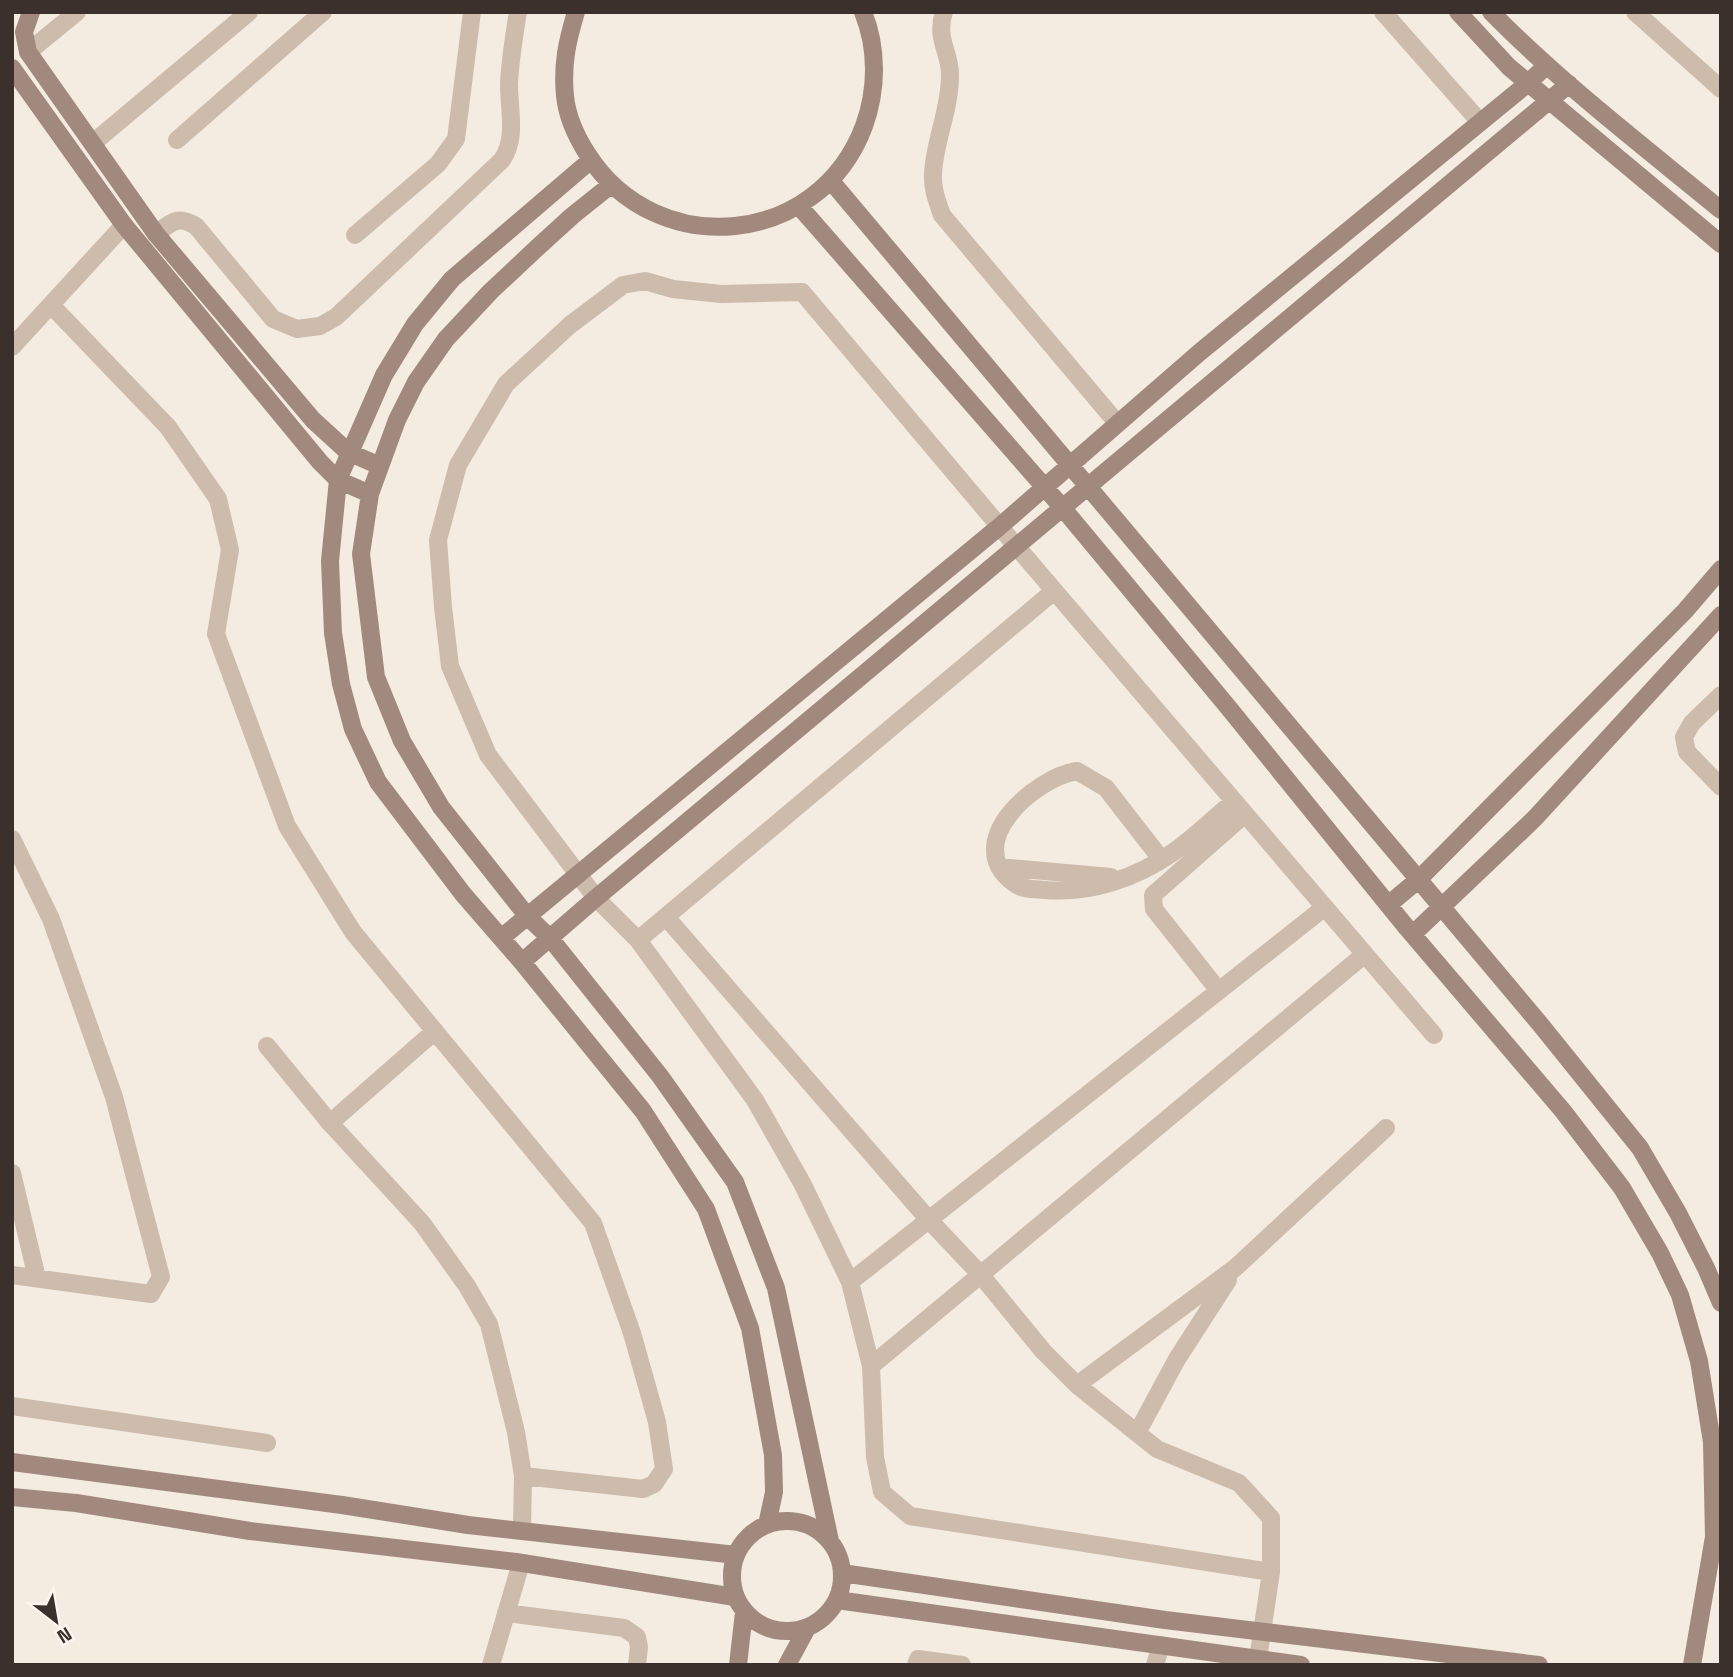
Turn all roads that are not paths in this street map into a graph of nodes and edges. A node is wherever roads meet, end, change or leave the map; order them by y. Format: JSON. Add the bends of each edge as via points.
{"nodes":[{"id":1,"x":31,"y":12,"type":"edge"},
{"id":2,"x":77,"y":12,"type":"edge"},
{"id":3,"x":249,"y":12,"type":"edge"},
{"id":4,"x":323,"y":12,"type":"edge"},
{"id":5,"x":471,"y":12,"type":"edge"},
{"id":6,"x":518,"y":12,"type":"edge"},
{"id":7,"x":576,"y":12,"type":"edge"},
{"id":8,"x":863,"y":12,"type":"edge"},
{"id":9,"x":944,"y":12,"type":"edge"},
{"id":10,"x":1383,"y":12,"type":"edge"},
{"id":11,"x":1458,"y":12,"type":"edge"},
{"id":12,"x":1491,"y":12,"type":"edge"},
{"id":13,"x":1635,"y":12,"type":"edge"},
{"id":14,"x":28,"y":52,"type":"junction"},
{"id":15,"x":1547,"y":65,"type":"junction"},
{"id":16,"x":12,"y":68,"type":"edge"},
{"id":17,"x":1527,"y":84,"type":"junction"},
{"id":18,"x":1569,"y":84,"type":"junction"},
{"id":19,"x":1721,"y":89,"type":"edge"},
{"id":20,"x":1548,"y":101,"type":"junction"},
{"id":21,"x":1480,"y":122,"type":"junction"},
{"id":22,"x":177,"y":141,"type":"dead end"},
{"id":23,"x":93,"y":143,"type":"junction"},
{"id":24,"x":591,"y":159,"type":"junction"},
{"id":25,"x":831,"y":181,"type":"junction"},
{"id":26,"x":612,"y":184,"type":"junction"},
{"id":27,"x":799,"y":206,"type":"junction"},
{"id":28,"x":1721,"y":210,"type":"edge"},
{"id":29,"x":124,"y":225,"type":"junction"},
{"id":30,"x":156,"y":234,"type":"junction"},
{"id":31,"x":355,"y":235,"type":"dead end"},
{"id":32,"x":1721,"y":244,"type":"edge"},
{"id":33,"x":51,"y":305,"type":"junction"},
{"id":34,"x":12,"y":347,"type":"edge"},
{"id":35,"x":1118,"y":424,"type":"junction"},
{"id":36,"x":348,"y":452,"type":"junction"},
{"id":37,"x":380,"y":466,"type":"junction"},
{"id":38,"x":1069,"y":466,"type":"junction"},
{"id":39,"x":338,"y":480,"type":"junction"},
{"id":40,"x":1045,"y":487,"type":"junction"},
{"id":41,"x":1087,"y":487,"type":"junction"},
{"id":42,"x":370,"y":494,"type":"junction"},
{"id":43,"x":1061,"y":506,"type":"junction"},
{"id":44,"x":999,"y":527,"type":"junction"},
{"id":45,"x":1016,"y":546,"type":"junction"},
{"id":46,"x":1721,"y":569,"type":"edge"},
{"id":47,"x":1054,"y":591,"type":"junction"},
{"id":48,"x":1721,"y":615,"type":"edge"},
{"id":49,"x":1721,"y":695,"type":"edge"},
{"id":50,"x":1721,"y":787,"type":"edge"},
{"id":51,"x":1239,"y":807,"type":"junction"},
{"id":52,"x":12,"y":839,"type":"edge"},
{"id":53,"x":1161,"y":859,"type":"junction"},
{"id":54,"x":579,"y":875,"type":"junction"},
{"id":55,"x":1418,"y":880,"type":"junction"},
{"id":56,"x":596,"y":898,"type":"junction"},
{"id":57,"x":1388,"y":905,"type":"junction"},
{"id":58,"x":1325,"y":907,"type":"junction"},
{"id":59,"x":1440,"y":907,"type":"junction"},
{"id":60,"x":528,"y":917,"type":"junction"},
{"id":61,"x":666,"y":917,"type":"junction"},
{"id":62,"x":1413,"y":934,"type":"junction"},
{"id":63,"x":501,"y":938,"type":"junction"},
{"id":64,"x":550,"y":938,"type":"junction"},
{"id":65,"x":638,"y":940,"type":"junction"},
{"id":66,"x":1365,"y":954,"type":"junction"},
{"id":67,"x":522,"y":962,"type":"junction"},
{"id":68,"x":1219,"y":991,"type":"junction"},
{"id":69,"x":435,"y":1031,"type":"junction"},
{"id":70,"x":1434,"y":1035,"type":"dead end"},
{"id":71,"x":267,"y":1046,"type":"dead end"},
{"id":72,"x":330,"y":1123,"type":"junction"},
{"id":73,"x":1386,"y":1128,"type":"dead end"},
{"id":74,"x":12,"y":1173,"type":"edge"},
{"id":75,"x":929,"y":1220,"type":"junction"},
{"id":76,"x":1235,"y":1268,"type":"junction"},
{"id":77,"x":980,"y":1274,"type":"junction"},
{"id":78,"x":12,"y":1275,"type":"edge"},
{"id":79,"x":37,"y":1278,"type":"junction"},
{"id":80,"x":850,"y":1282,"type":"junction"},
{"id":81,"x":1721,"y":1303,"type":"edge"},
{"id":82,"x":871,"y":1366,"type":"junction"},
{"id":83,"x":1077,"y":1385,"type":"junction"},
{"id":84,"x":12,"y":1406,"type":"edge"},
{"id":85,"x":1137,"y":1433,"type":"junction"},
{"id":86,"x":267,"y":1443,"type":"dead end"},
{"id":87,"x":12,"y":1462,"type":"edge"},
{"id":88,"x":523,"y":1476,"type":"junction"},
{"id":89,"x":12,"y":1497,"type":"edge"},
{"id":90,"x":767,"y":1525,"type":"junction"},
{"id":91,"x":522,"y":1529,"type":"junction"},
{"id":92,"x":830,"y":1541,"type":"junction"},
{"id":93,"x":736,"y":1555,"type":"junction"},
{"id":94,"x":521,"y":1563,"type":"junction"},
{"id":95,"x":1271,"y":1572,"type":"junction"},
{"id":96,"x":842,"y":1573,"type":"junction"},
{"id":97,"x":837,"y":1600,"type":"junction"},
{"id":98,"x":739,"y":1604,"type":"junction"},
{"id":99,"x":506,"y":1613,"type":"junction"},
{"id":100,"x":807,"y":1628,"type":"junction"},
{"id":101,"x":1264,"y":1633,"type":"junction"},
{"id":102,"x":1161,"y":1645,"type":"junction"},
{"id":103,"x":1258,"y":1660,"type":"junction"},
{"id":104,"x":491,"y":1665,"type":"edge"},
{"id":105,"x":636,"y":1665,"type":"edge"},
{"id":106,"x":738,"y":1665,"type":"edge"},
{"id":107,"x":787,"y":1665,"type":"edge"},
{"id":108,"x":916,"y":1665,"type":"edge"},
{"id":109,"x":962,"y":1665,"type":"edge"},
{"id":110,"x":1154,"y":1665,"type":"edge"},
{"id":111,"x":1301,"y":1665,"type":"edge"},
{"id":112,"x":1538,"y":1665,"type":"edge"},
{"id":113,"x":1692,"y":1665,"type":"edge"}],
"edges":[{"from":1,"to":14,"type":"street","via":[[24,32]]},
{"from":2,"to":14,"type":"street"},
{"from":3,"to":23,"type":"street"},
{"from":4,"to":22,"type":"street"},
{"from":5,"to":31,"type":"street","via":[[456,139],[439,164]]},
{"from":6,"to":30,"type":"street","via":[[510,65],[508,151],[336,317],[320,326],[297,329],[273,319],[196,226],[176,220]]},
{"from":7,"to":24,"type":"street","via":[[564,53],[565,98],[577,138]]},
{"from":8,"to":25,"type":"street","via":[[875,62],[872,105],[857,145]]},
{"from":9,"to":35,"type":"street","via":[[941,30],[950,74],[932,174],[942,215]]},
{"from":10,"to":21,"type":"street"},
{"from":11,"to":17,"type":"street"},
{"from":12,"to":15,"type":"street"},
{"from":13,"to":19,"type":"street"},
{"from":14,"to":23,"type":"street"},
{"from":15,"to":17,"type":"street"},
{"from":15,"to":18,"type":"street"},
{"from":16,"to":29,"type":"street"},
{"from":17,"to":20,"type":"street"},
{"from":17,"to":21,"type":"street"},
{"from":18,"to":20,"type":"street"},
{"from":18,"to":28,"type":"street"},
{"from":20,"to":32,"type":"street"},
{"from":20,"to":41,"type":"street"},
{"from":21,"to":35,"type":"street"},
{"from":23,"to":30,"type":"street"},
{"from":24,"to":26,"type":"street"},
{"from":24,"to":36,"type":"street","via":[[453,279],[415,324],[384,374]]},
{"from":25,"to":27,"type":"street"},
{"from":25,"to":38,"type":"street"},
{"from":26,"to":27,"type":"street","via":[[632,202],[672,221],[715,228],[758,223]]},
{"from":26,"to":37,"type":"street","via":[[538,247],[446,339],[416,382]]},
{"from":27,"to":40,"type":"street"},
{"from":29,"to":33,"type":"street"},
{"from":29,"to":39,"type":"street"},
{"from":30,"to":36,"type":"street","via":[[313,420]]},
{"from":33,"to":34,"type":"street"},
{"from":33,"to":69,"type":"street","via":[[168,427],[218,499],[230,550],[216,634],[286,826],[353,932]]},
{"from":35,"to":38,"type":"street"},
{"from":36,"to":37,"type":"street"},
{"from":36,"to":39,"type":"street"},
{"from":37,"to":42,"type":"street"},
{"from":38,"to":40,"type":"street"},
{"from":38,"to":41,"type":"street"},
{"from":39,"to":42,"type":"street"},
{"from":39,"to":63,"type":"street","via":[[330,561],[333,633],[353,729],[378,782]]},
{"from":40,"to":43,"type":"street"},
{"from":40,"to":44,"type":"street"},
{"from":41,"to":43,"type":"street"},
{"from":41,"to":55,"type":"street"},
{"from":42,"to":60,"type":"street","via":[[361,554],[376,677],[402,741],[441,807]]},
{"from":43,"to":45,"type":"street"},
{"from":43,"to":57,"type":"street"},
{"from":44,"to":45,"type":"street"},
{"from":44,"to":54,"type":"street"},
{"from":44,"to":54,"type":"street","via":[[802,292],[721,294],[645,281],[623,285],[570,325],[506,384],[458,465],[438,540],[450,666],[488,755]]},
{"from":45,"to":47,"type":"street"},
{"from":45,"to":56,"type":"street"},
{"from":46,"to":55,"type":"street","via":[[1685,611]]},
{"from":47,"to":51,"type":"street"},
{"from":47,"to":61,"type":"street"},
{"from":48,"to":59,"type":"street","via":[[1535,818]]},
{"from":49,"to":50,"type":"street","via":[[1684,737],[1687,752]]},
{"from":51,"to":53,"type":"street"},
{"from":51,"to":58,"type":"street"},
{"from":51,"to":68,"type":"street","via":[[1153,895],[1154,909]]},
{"from":52,"to":79,"type":"street","via":[[51,919],[114,1097],[161,1278],[151,1294]]},
{"from":53,"to":53,"type":"street","via":[[1125,878],[999,867],[995,840],[1014,809],[1058,776],[1077,771],[1106,788]]},
{"from":54,"to":56,"type":"street"},
{"from":54,"to":60,"type":"street"},
{"from":55,"to":57,"type":"street"},
{"from":55,"to":59,"type":"street"},
{"from":56,"to":64,"type":"street"},
{"from":56,"to":65,"type":"street"},
{"from":57,"to":62,"type":"street"},
{"from":58,"to":66,"type":"street"},
{"from":58,"to":68,"type":"street"},
{"from":59,"to":62,"type":"street"},
{"from":59,"to":81,"type":"street","via":[[1640,1148],[1678,1213]]},
{"from":60,"to":63,"type":"street"},
{"from":60,"to":64,"type":"street"},
{"from":61,"to":65,"type":"street"},
{"from":61,"to":75,"type":"street"},
{"from":62,"to":113,"type":"street","via":[[1622,1188],[1680,1295],[1699,1362],[1712,1442],[1714,1537]]},
{"from":63,"to":67,"type":"street"},
{"from":64,"to":67,"type":"street"},
{"from":64,"to":92,"type":"street","via":[[660,1076],[735,1182],[776,1288]]},
{"from":65,"to":80,"type":"street","via":[[755,1100]]},
{"from":66,"to":70,"type":"street"},
{"from":66,"to":77,"type":"street"},
{"from":67,"to":90,"type":"street","via":[[643,1111],[706,1209],[750,1328],[773,1455],[774,1492]]},
{"from":68,"to":75,"type":"street"},
{"from":69,"to":72,"type":"street"},
{"from":69,"to":88,"type":"street","via":[[593,1223],[657,1422],[664,1469],[654,1484],[643,1489]]},
{"from":71,"to":72,"type":"street"},
{"from":72,"to":88,"type":"street","via":[[422,1223],[489,1324]]},
{"from":73,"to":76,"type":"street"},
{"from":74,"to":79,"type":"street"},
{"from":75,"to":77,"type":"street"},
{"from":75,"to":80,"type":"street"},
{"from":76,"to":83,"type":"street"},
{"from":76,"to":85,"type":"street"},
{"from":77,"to":82,"type":"street"},
{"from":77,"to":83,"type":"street"},
{"from":78,"to":79,"type":"street"},
{"from":80,"to":82,"type":"street"},
{"from":82,"to":95,"type":"street","via":[[875,1457],[882,1492],[910,1516]]},
{"from":83,"to":85,"type":"street"},
{"from":84,"to":86,"type":"street"},
{"from":85,"to":95,"type":"street","via":[[1157,1449],[1239,1483],[1271,1518]]},
{"from":87,"to":91,"type":"street"},
{"from":88,"to":91,"type":"street"},
{"from":89,"to":94,"type":"street","via":[[262,1533]]},
{"from":90,"to":92,"type":"street","via":[[801,1522]]},
{"from":90,"to":93,"type":"street","via":[[752,1533]]},
{"from":91,"to":93,"type":"street"},
{"from":92,"to":96,"type":"street"},
{"from":93,"to":98,"type":"street","via":[[731,1580]]},
{"from":94,"to":98,"type":"street"},
{"from":94,"to":99,"type":"street"},
{"from":95,"to":101,"type":"street"},
{"from":96,"to":97,"type":"street"},
{"from":96,"to":101,"type":"street"},
{"from":97,"to":100,"type":"street","via":[[824,1617]]},
{"from":97,"to":102,"type":"street"},
{"from":98,"to":100,"type":"street","via":[[757,1623],[772,1630]]},
{"from":98,"to":106,"type":"street"},
{"from":99,"to":104,"type":"street"},
{"from":99,"to":105,"type":"street","via":[[624,1628],[637,1637]]},
{"from":100,"to":107,"type":"street"},
{"from":101,"to":103,"type":"street"},
{"from":101,"to":112,"type":"street"},
{"from":102,"to":103,"type":"street"},
{"from":102,"to":110,"type":"street"},
{"from":103,"to":111,"type":"street"},
{"from":108,"to":109,"type":"street","via":[[918,1659]]}]}
